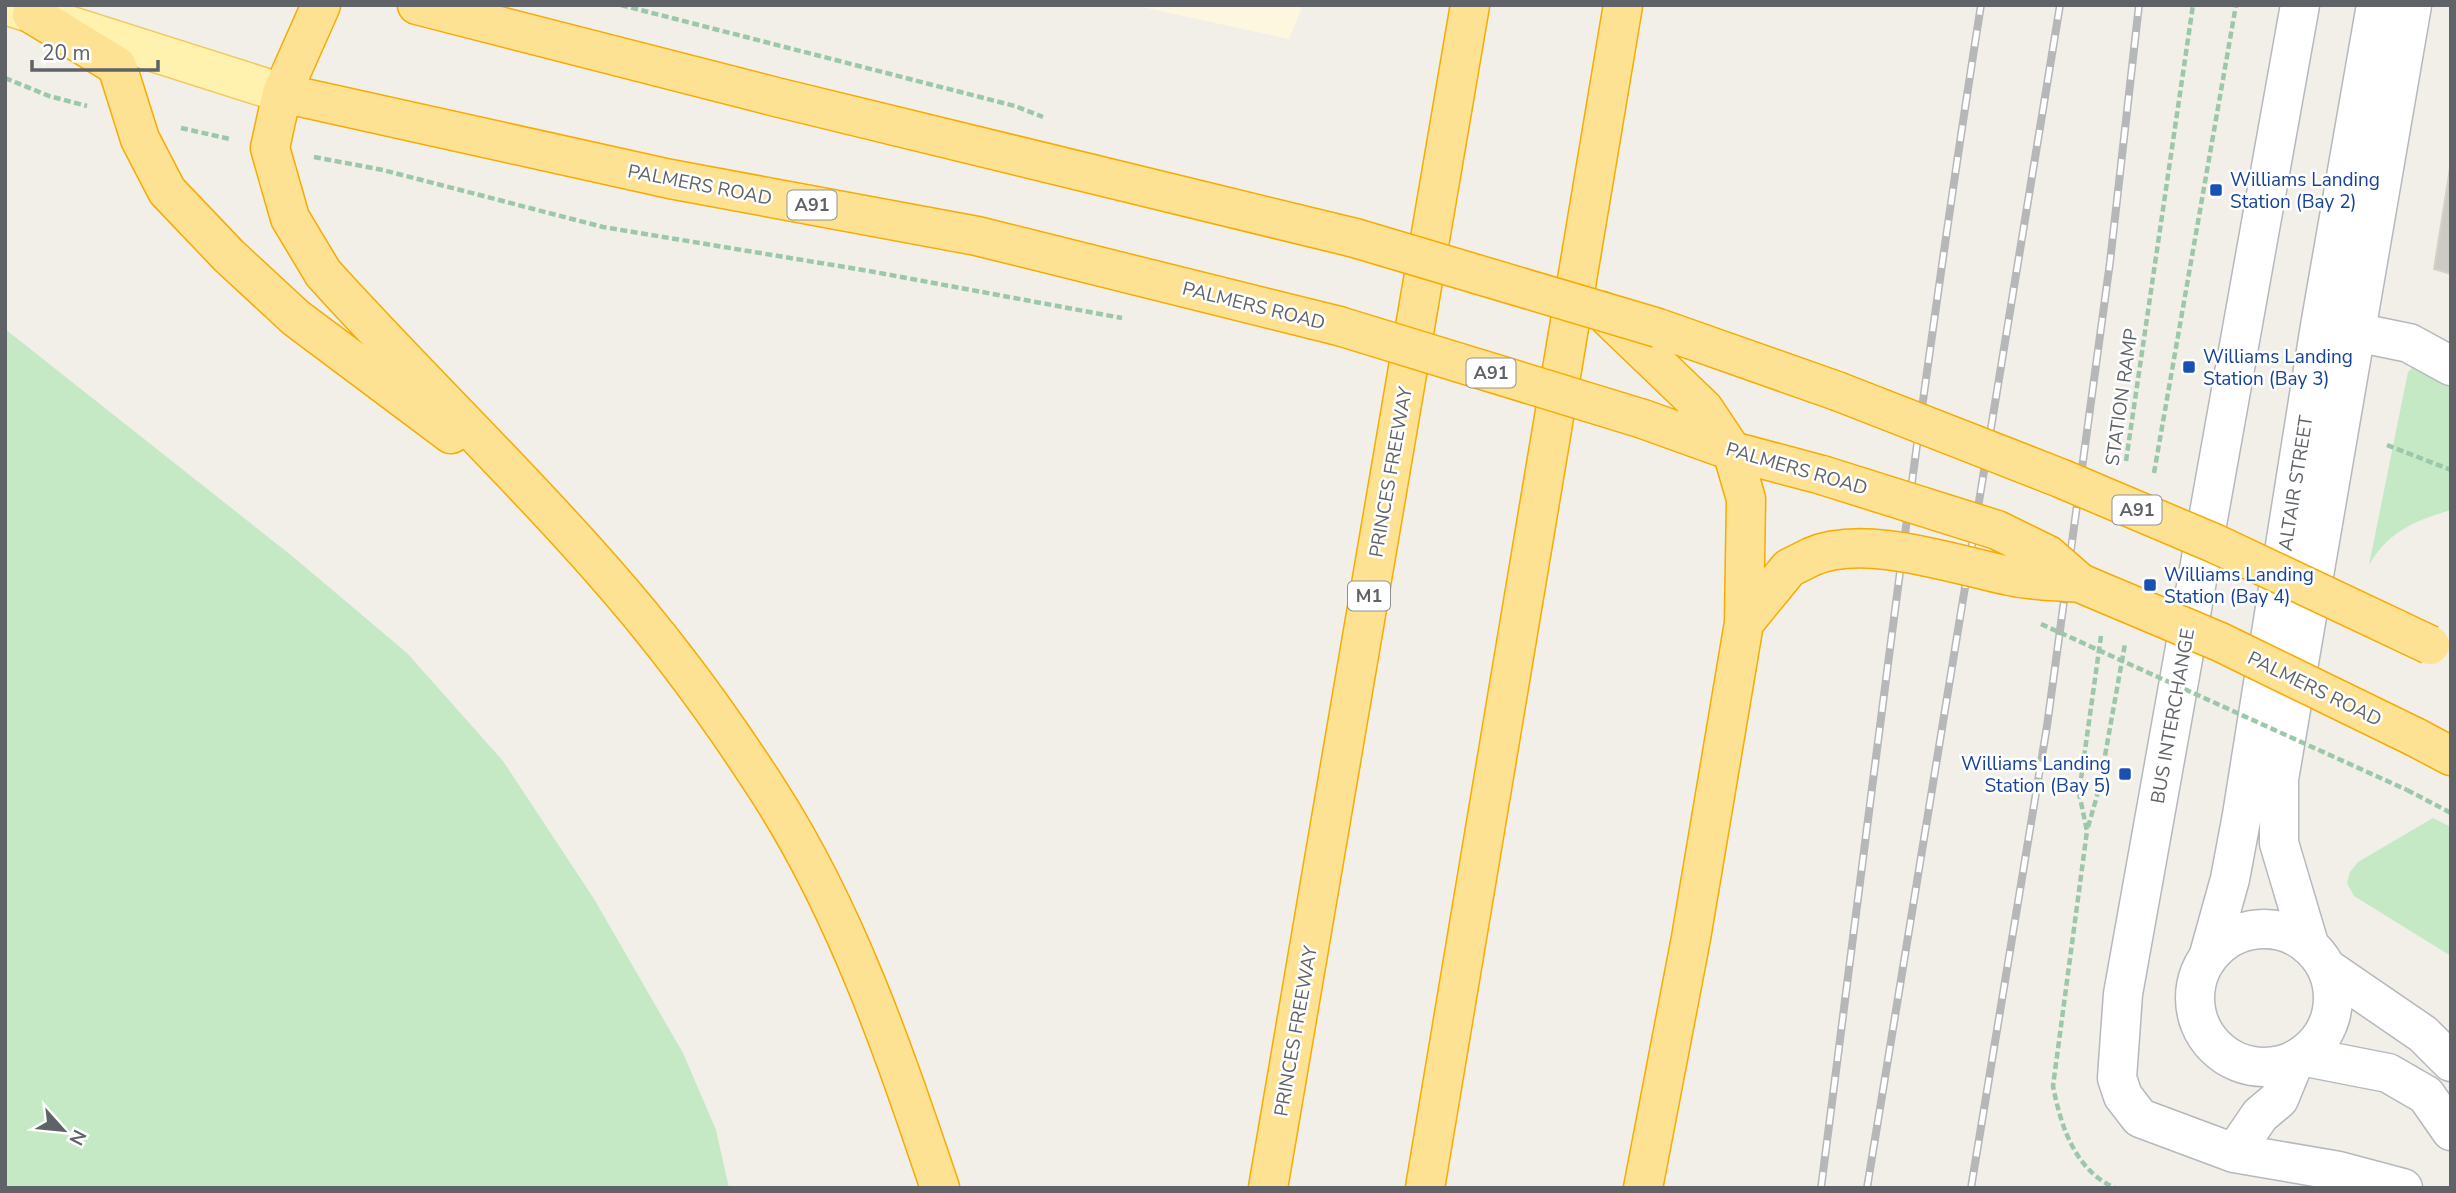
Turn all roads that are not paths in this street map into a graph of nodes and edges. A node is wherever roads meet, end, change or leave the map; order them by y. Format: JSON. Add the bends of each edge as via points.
{"nodes":[{"id":1,"x":321,"y":5,"type":"edge"},
{"id":2,"x":417,"y":5,"type":"edge"},
{"id":3,"x":1470,"y":5,"type":"edge"},
{"id":4,"x":1623,"y":5,"type":"edge"},
{"id":5,"x":2300,"y":5,"type":"edge"},
{"id":6,"x":2376,"y":5,"type":"edge"},
{"id":7,"x":2412,"y":5,"type":"edge"},
{"id":8,"x":19,"y":10,"type":"edge"},
{"id":9,"x":282,"y":93,"type":"junction"},
{"id":10,"x":1602,"y":311,"type":"junction"},
{"id":11,"x":2338,"y":329,"type":"junction"},
{"id":12,"x":2451,"y":366,"type":"edge"},
{"id":13,"x":1732,"y":451,"type":"junction"},
{"id":14,"x":521,"y":484,"type":"junction"},
{"id":15,"x":2080,"y":583,"type":"junction"},
{"id":16,"x":1744,"y":623,"type":"junction"},
{"id":17,"x":2441,"y":650,"type":"edge"},
{"id":18,"x":2451,"y":755,"type":"edge"},
{"id":19,"x":2318,"y":956,"type":"junction"},
{"id":20,"x":2208,"y":958,"type":"junction"},
{"id":21,"x":2298,"y":1058,"type":"junction"},
{"id":22,"x":2451,"y":1062,"type":"edge"},
{"id":23,"x":2451,"y":1132,"type":"edge"},
{"id":24,"x":2234,"y":1153,"type":"junction"},
{"id":25,"x":940,"y":1188,"type":"edge"},
{"id":26,"x":1269,"y":1188,"type":"edge"},
{"id":27,"x":1425,"y":1188,"type":"edge"},
{"id":28,"x":1643,"y":1188,"type":"edge"},
{"id":29,"x":2403,"y":1188,"type":"edge"}],
"edges":[{"from":1,"to":9,"type":"highway"},
{"from":2,"to":10,"type":"highway","number":"A91","bridge":true,"via":[[1355,238]]},
{"from":3,"to":26,"type":"highway","name":"PRINCES FREEWAY","number":"M1"},
{"from":4,"to":27,"type":"highway"},
{"from":5,"to":24,"type":"street","name":"BUS INTERCHANGE","via":[[2123,994],[2117,1078],[2123,1096],[2140,1118]]},
{"from":6,"to":11,"type":"street","name":"ALTAIR STREET"},
{"from":7,"to":11,"type":"street","name":"ALTAIR STREET"},
{"from":8,"to":9,"type":"main road","name":"PALMERS ROAD"},
{"from":8,"to":14,"type":"highway","via":[[117,66],[132,117],[167,191],[229,256],[296,318],[373,379]]},
{"from":9,"to":13,"type":"highway","name":"PALMERS ROAD","number":"A91","bridge":true,"via":[[670,179],[977,236],[1339,326],[1643,419]]},
{"from":9,"to":14,"type":"highway","via":[[270,148],[290,218],[323,273]]},
{"from":10,"to":13,"type":"highway","via":[[1704,409]]},
{"from":10,"to":17,"type":"highway","number":"A91","bridge":true,"via":[[1837,391],[2060,478],[2216,544]]},
{"from":11,"to":12,"type":"street","via":[[2409,343]]},
{"from":11,"to":19,"type":"street","name":"ALTAIR STREET","via":[[2279,779],[2279,843]]},
{"from":11,"to":20,"type":"street","name":"ALTAIR STREET","via":[[2230,878]]},
{"from":13,"to":15,"type":"highway","name":"PALMERS ROAD","number":"A91","bridge":true,"via":[[1997,530],[2048,555]]},
{"from":13,"to":16,"type":"highway","via":[[1746,499]]},
{"from":14,"to":25,"type":"highway","via":[[664,643],[770,794],[850,943]]},
{"from":15,"to":16,"type":"highway","bridge":true,"via":[[2013,577],[1931,557],[1829,549],[1789,568]]},
{"from":15,"to":18,"type":"highway","name":"PALMERS ROAD","number":"A91","bridge":true,"via":[[2220,642]]},
{"from":16,"to":28,"type":"highway"},
{"from":19,"to":20,"type":"street","via":[[2292,934],[2255,929],[2237,934]]},
{"from":19,"to":21,"type":"street","via":[[2333,993],[2330,1017],[2319,1040]]},
{"from":19,"to":22,"type":"street","via":[[2423,1034]]},
{"from":20,"to":21,"type":"street","via":[[2195,1001],[2197,1016],[2212,1043],[2250,1066],[2281,1065]]},
{"from":21,"to":23,"type":"street","via":[[2388,1073],[2426,1095]]},
{"from":21,"to":24,"type":"street","via":[[2279,1100],[2260,1115]]},
{"from":24,"to":29,"type":"street","name":"BUS INTERCHANGE","via":[[2339,1171]]}]}
